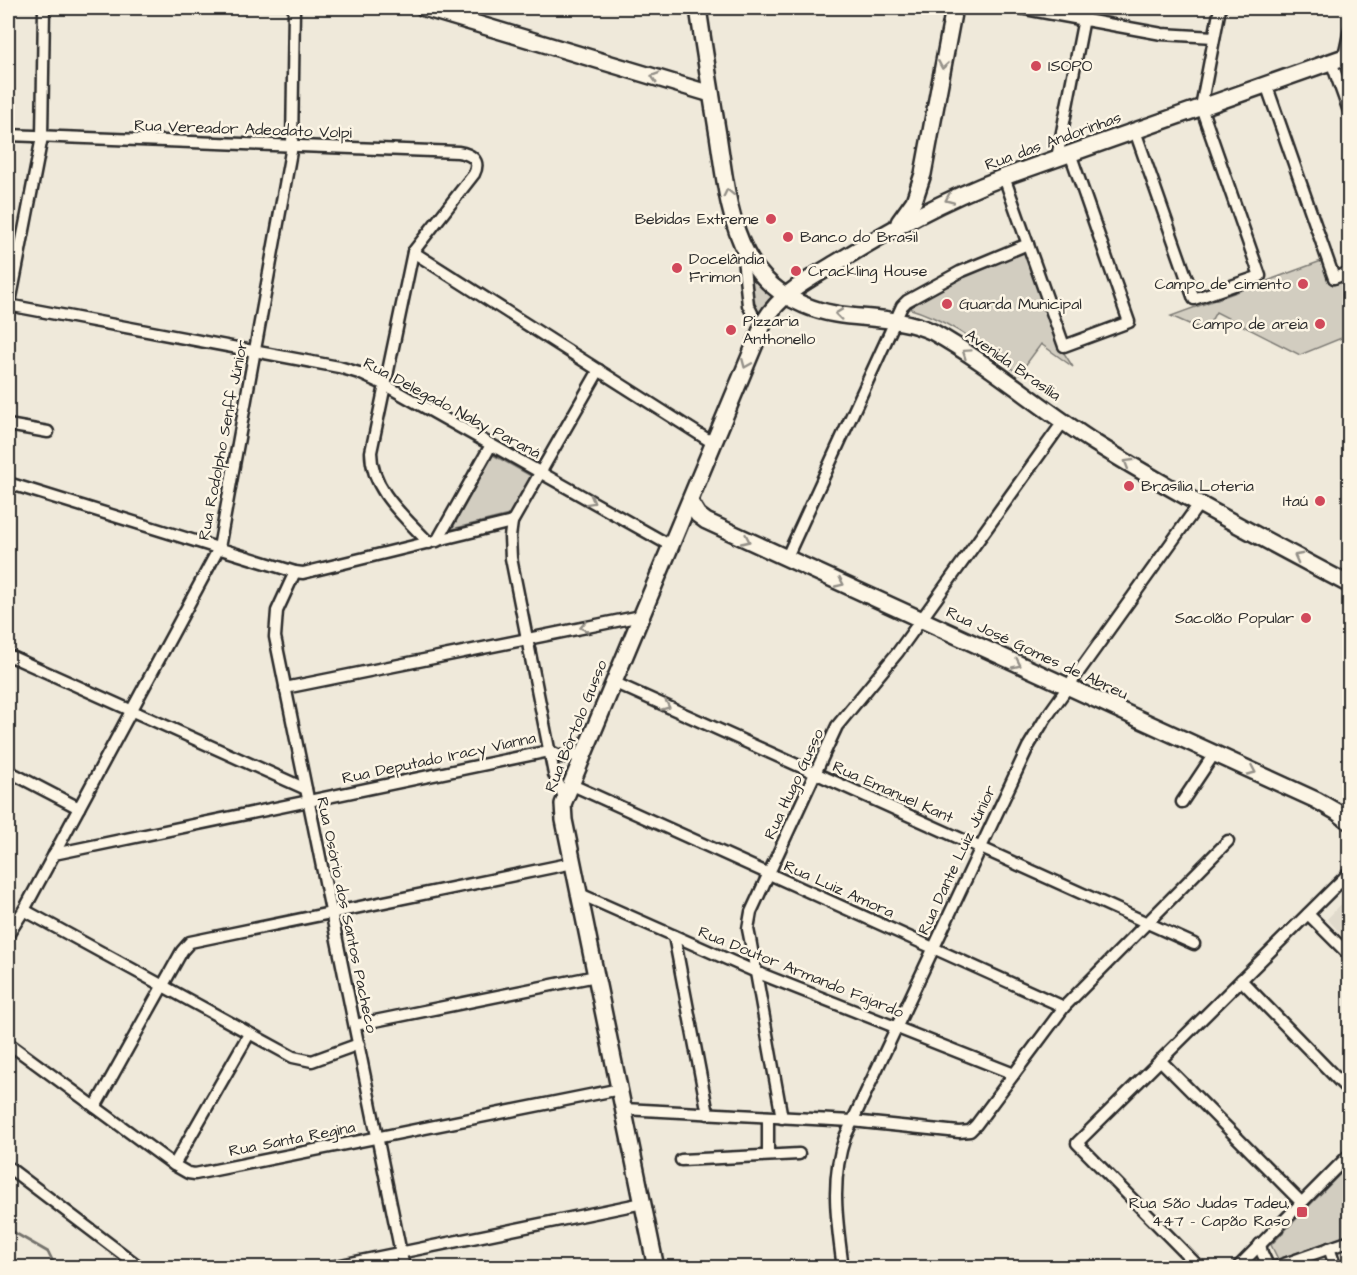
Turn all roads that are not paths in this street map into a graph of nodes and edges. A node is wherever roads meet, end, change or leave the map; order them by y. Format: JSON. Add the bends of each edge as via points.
{"nodes":[{"id":1,"x":44,"y":8,"type":"edge"},
{"id":2,"x":294,"y":8,"type":"edge"},
{"id":3,"x":424,"y":8,"type":"edge"},
{"id":4,"x":699,"y":8,"type":"edge"},
{"id":5,"x":954,"y":8,"type":"edge"},
{"id":6,"x":1020,"y":8,"type":"edge"},
{"id":7,"x":1086,"y":8,"type":"edge"},
{"id":8,"x":1220,"y":8,"type":"edge"},
{"id":9,"x":1083,"y":20,"type":"junction"},
{"id":10,"x":1350,"y":29,"type":"edge"},
{"id":11,"x":1214,"y":37,"type":"junction"},
{"id":12,"x":1342,"y":58,"type":"edge"},
{"id":13,"x":1266,"y":84,"type":"junction"},
{"id":14,"x":711,"y":94,"type":"junction"},
{"id":15,"x":1201,"y":108,"type":"junction"},
{"id":16,"x":1350,"y":114,"type":"edge"},
{"id":17,"x":1135,"y":131,"type":"junction"},
{"id":18,"x":8,"y":135,"type":"edge"},
{"id":19,"x":42,"y":136,"type":"junction"},
{"id":20,"x":292,"y":146,"type":"junction"},
{"id":21,"x":1063,"y":156,"type":"junction"},
{"id":22,"x":1004,"y":177,"type":"junction"},
{"id":23,"x":895,"y":226,"type":"junction"},
{"id":24,"x":741,"y":241,"type":"junction"},
{"id":25,"x":1028,"y":244,"type":"junction"},
{"id":26,"x":413,"y":252,"type":"junction"},
{"id":27,"x":1350,"y":272,"type":"edge"},
{"id":28,"x":785,"y":296,"type":"junction"},
{"id":29,"x":8,"y":308,"type":"edge"},
{"id":30,"x":752,"y":313,"type":"dead end"},
{"id":31,"x":895,"y":319,"type":"junction"},
{"id":32,"x":255,"y":352,"type":"junction"},
{"id":33,"x":599,"y":370,"type":"junction"},
{"id":34,"x":385,"y":385,"type":"junction"},
{"id":35,"x":1063,"y":422,"type":"junction"},
{"id":36,"x":8,"y":425,"type":"edge"},
{"id":37,"x":48,"y":432,"type":"dead end"},
{"id":38,"x":714,"y":442,"type":"junction"},
{"id":39,"x":491,"y":445,"type":"junction"},
{"id":40,"x":540,"y":473,"type":"junction"},
{"id":41,"x":8,"y":483,"type":"edge"},
{"id":42,"x":690,"y":502,"type":"junction"},
{"id":43,"x":1199,"y":504,"type":"junction"},
{"id":44,"x":706,"y":521,"type":"junction"},
{"id":45,"x":512,"y":522,"type":"junction"},
{"id":46,"x":677,"y":531,"type":"junction"},
{"id":47,"x":655,"y":537,"type":"junction"},
{"id":48,"x":433,"y":542,"type":"junction"},
{"id":49,"x":671,"y":546,"type":"junction"},
{"id":50,"x":219,"y":548,"type":"junction"},
{"id":51,"x":786,"y":559,"type":"junction"},
{"id":52,"x":295,"y":572,"type":"junction"},
{"id":53,"x":1350,"y":585,"type":"edge"},
{"id":54,"x":641,"y":616,"type":"junction"},
{"id":55,"x":921,"y":620,"type":"junction"},
{"id":56,"x":527,"y":639,"type":"junction"},
{"id":57,"x":8,"y":655,"type":"edge"},
{"id":58,"x":613,"y":682,"type":"junction"},
{"id":59,"x":1068,"y":687,"type":"junction"},
{"id":60,"x":285,"y":688,"type":"junction"},
{"id":61,"x":131,"y":711,"type":"junction"},
{"id":62,"x":549,"y":750,"type":"junction"},
{"id":63,"x":583,"y":754,"type":"junction"},
{"id":64,"x":1214,"y":754,"type":"junction"},
{"id":65,"x":8,"y":771,"type":"edge"},
{"id":66,"x":815,"y":773,"type":"junction"},
{"id":67,"x":306,"y":789,"type":"junction"},
{"id":68,"x":567,"y":791,"type":"junction"},
{"id":69,"x":309,"y":801,"type":"junction"},
{"id":70,"x":1182,"y":802,"type":"dead end"},
{"id":71,"x":79,"y":808,"type":"junction"},
{"id":72,"x":1350,"y":822,"type":"edge"},
{"id":73,"x":1228,"y":841,"type":"dead end"},
{"id":74,"x":980,"y":848,"type":"junction"},
{"id":75,"x":54,"y":854,"type":"junction"},
{"id":76,"x":573,"y":863,"type":"junction"},
{"id":77,"x":1350,"y":872,"type":"edge"},
{"id":78,"x":769,"y":874,"type":"junction"},
{"id":79,"x":580,"y":894,"type":"junction"},
{"id":80,"x":24,"y":910,"type":"junction"},
{"id":81,"x":332,"y":912,"type":"junction"},
{"id":82,"x":1308,"y":914,"type":"junction"},
{"id":83,"x":1147,"y":923,"type":"junction"},
{"id":84,"x":8,"y":935,"type":"edge"},
{"id":85,"x":674,"y":936,"type":"junction"},
{"id":86,"x":1194,"y":944,"type":"dead end"},
{"id":87,"x":933,"y":948,"type":"junction"},
{"id":88,"x":1350,"y":956,"type":"edge"},
{"id":89,"x":756,"y":972,"type":"junction"},
{"id":90,"x":596,"y":976,"type":"junction"},
{"id":91,"x":1241,"y":980,"type":"junction"},
{"id":92,"x":162,"y":986,"type":"junction"},
{"id":93,"x":1064,"y":1007,"type":"junction"},
{"id":94,"x":355,"y":1025,"type":"junction"},
{"id":95,"x":896,"y":1027,"type":"junction"},
{"id":96,"x":249,"y":1034,"type":"junction"},
{"id":97,"x":8,"y":1043,"type":"edge"},
{"id":98,"x":359,"y":1044,"type":"junction"},
{"id":99,"x":1160,"y":1060,"type":"junction"},
{"id":100,"x":1014,"y":1074,"type":"junction"},
{"id":101,"x":620,"y":1089,"type":"junction"},
{"id":102,"x":1350,"y":1092,"type":"edge"},
{"id":103,"x":95,"y":1107,"type":"junction"},
{"id":104,"x":624,"y":1109,"type":"junction"},
{"id":105,"x":708,"y":1114,"type":"junction"},
{"id":106,"x":768,"y":1117,"type":"junction"},
{"id":107,"x":782,"y":1118,"type":"junction"},
{"id":108,"x":852,"y":1121,"type":"junction"},
{"id":109,"x":378,"y":1137,"type":"junction"},
{"id":110,"x":799,"y":1154,"type":"dead end"},
{"id":111,"x":1350,"y":1154,"type":"edge"},
{"id":112,"x":768,"y":1155,"type":"junction"},
{"id":113,"x":681,"y":1160,"type":"dead end"},
{"id":114,"x":174,"y":1165,"type":"junction"},
{"id":115,"x":8,"y":1167,"type":"edge"},
{"id":116,"x":1301,"y":1202,"type":"junction"},
{"id":117,"x":643,"y":1203,"type":"junction"},
{"id":118,"x":1350,"y":1241,"type":"edge"},
{"id":119,"x":1260,"y":1244,"type":"junction"},
{"id":120,"x":1329,"y":1248,"type":"junction"},
{"id":121,"x":401,"y":1252,"type":"junction"},
{"id":122,"x":141,"y":1268,"type":"edge"},
{"id":123,"x":326,"y":1268,"type":"edge"},
{"id":124,"x":404,"y":1268,"type":"edge"},
{"id":125,"x":656,"y":1268,"type":"edge"},
{"id":126,"x":843,"y":1268,"type":"edge"},
{"id":127,"x":1200,"y":1268,"type":"edge"},
{"id":128,"x":1237,"y":1268,"type":"edge"},
{"id":129,"x":1271,"y":1268,"type":"edge"},
{"id":130,"x":1336,"y":1268,"type":"edge"}],
"edges":[{"from":1,"to":19,"type":"street"},
{"from":2,"to":20,"type":"street","name":"Rua Rodolpho Senff Júnior"},
{"from":14,"to":3,"type":"main road","one_way":true},
{"from":4,"to":14,"type":"main road","name":"Avenida Brasília"},
{"from":5,"to":23,"type":"main road","one_way":true,"via":[[923,174],[914,201]]},
{"from":6,"to":9,"type":"street"},
{"from":7,"to":9,"type":"street"},
{"from":8,"to":11,"type":"street"},
{"from":9,"to":11,"type":"street","via":[[1171,36]]},
{"from":9,"to":21,"type":"street"},
{"from":10,"to":12,"type":"street"},
{"from":11,"to":15,"type":"street"},
{"from":12,"to":13,"type":"main road","name":"Rua das Andorinhas"},
{"from":12,"to":16,"type":"street"},
{"from":13,"to":15,"type":"main road","name":"Rua das Andorinhas"},
{"from":13,"to":27,"type":"street","via":[[1334,278]]},
{"from":24,"to":14,"type":"main road","name":"Avenida Brasília","one_way":true,"via":[[726,188]]},
{"from":15,"to":17,"type":"main road","name":"Rua das Andorinhas"},
{"from":15,"to":17,"type":"street","via":[[1260,276],[1194,299]]},
{"from":17,"to":21,"type":"main road","name":"Rua das Andorinhas"},
{"from":18,"to":19,"type":"street","name":"Rua Vereador Adeodato Volpi"},
{"from":19,"to":20,"type":"street","name":"Rua Vereador Adeodato Volpi"},
{"from":19,"to":29,"type":"street"},
{"from":20,"to":26,"type":"street","name":"Rua Vereador Adeodato Volpi","via":[[458,152],[476,160],[474,174]]},
{"from":20,"to":32,"type":"street","name":"Rua Rodolpho Senff Júnior"},
{"from":21,"to":22,"type":"main road","name":"Rua das Andorinhas"},
{"from":21,"to":25,"type":"street","via":[[1129,322],[1064,346]]},
{"from":22,"to":23,"type":"main road","name":"Rua das Andorinhas","one_way":true},
{"from":22,"to":25,"type":"street"},
{"from":23,"to":28,"type":"main road","name":"Rua das Andorinhas"},
{"from":24,"to":28,"type":"main road","name":"Avenida Brasília","via":[[761,275]]},
{"from":24,"to":30,"type":"street"},
{"from":25,"to":31,"type":"street","via":[[948,278],[907,302]]},
{"from":26,"to":33,"type":"street"},
{"from":26,"to":34,"type":"street"},
{"from":31,"to":28,"type":"main road","name":"Avenida Brasília","one_way":true,"via":[[826,312]]},
{"from":28,"to":38,"type":"main road","name":"Rua Bôrtolo Gusso","one_way":true,"via":[[765,320]]},
{"from":29,"to":32,"type":"street","name":"Rua Delegado Naby Paraná"},
{"from":35,"to":31,"type":"main road","name":"Avenida Brasília","one_way":true,"via":[[946,339]]},
{"from":31,"to":51,"type":"street"},
{"from":32,"to":34,"type":"street","name":"Rua Delegado Naby Paraná","via":[[349,369]]},
{"from":32,"to":50,"type":"street","name":"Rua Rodolpho Senff Júnior"},
{"from":33,"to":38,"type":"street"},
{"from":33,"to":40,"type":"street"},
{"from":34,"to":39,"type":"street","name":"Rua Delegado Naby Paraná"},
{"from":34,"to":48,"type":"street","via":[[371,452],[374,474],[385,495]]},
{"from":43,"to":35,"type":"main road","name":"Avenida Brasília","one_way":true},
{"from":35,"to":55,"type":"street","name":"Rua Hugo Gusso"},
{"from":36,"to":37,"type":"street"},
{"from":38,"to":42,"type":"main road","name":"Rua Bôrtolo Gusso"},
{"from":39,"to":40,"type":"street","name":"Rua Delegado Naby Paraná"},
{"from":39,"to":48,"type":"street"},
{"from":40,"to":45,"type":"street"},
{"from":40,"to":47,"type":"street","name":"Rua Delegado Naby Paraná","one_way":true},
{"from":41,"to":50,"type":"street"},
{"from":42,"to":44,"type":"main road","name":"Rua José Gomes de Abreu"},
{"from":42,"to":46,"type":"main road","name":"Rua Bôrtolo Gusso"},
{"from":53,"to":43,"type":"main road","name":"Avenida Brasília","one_way":true},
{"from":43,"to":59,"type":"street","name":"Rua Dante Luiz Júnior"},
{"from":44,"to":46,"type":"street","via":[[686,522]]},
{"from":44,"to":51,"type":"main road","name":"Rua José Gomes de Abreu","one_way":true},
{"from":45,"to":48,"type":"street"},
{"from":45,"to":56,"type":"street","via":[[511,558]]},
{"from":46,"to":47,"type":"street"},
{"from":46,"to":49,"type":"main road","name":"Rua Bôrtolo Gusso"},
{"from":47,"to":49,"type":"street","name":"Rua Delegado Naby Paraná"},
{"from":48,"to":52,"type":"street","via":[[311,572]]},
{"from":49,"to":54,"type":"main road","name":"Rua Bôrtolo Gusso"},
{"from":50,"to":52,"type":"street"},
{"from":50,"to":61,"type":"street","name":"Rua Rodolpho Senff Júnior"},
{"from":51,"to":55,"type":"main road","name":"Rua José Gomes de Abreu","one_way":true},
{"from":52,"to":60,"type":"street","name":"Rua Osório dos Santos Pacheco","via":[[275,619]]},
{"from":54,"to":56,"type":"street","one_way":true},
{"from":54,"to":58,"type":"main road","name":"Rua Bôrtolo Gusso"},
{"from":55,"to":59,"type":"main road","name":"Rua José Gomes de Abreu","one_way":true},
{"from":55,"to":66,"type":"street","name":"Rua Hugo Gusso","via":[[886,669],[837,726]]},
{"from":56,"to":60,"type":"street"},
{"from":56,"to":62,"type":"street"},
{"from":57,"to":61,"type":"street"},
{"from":58,"to":63,"type":"main road","name":"Rua Bôrtolo Gusso"},
{"from":58,"to":66,"type":"street","name":"Rua Emanuel Kant","one_way":true},
{"from":59,"to":64,"type":"main road","name":"Rua José Gomes de Abreu"},
{"from":59,"to":74,"type":"street","name":"Rua Dante Luiz Júnior","via":[[1023,755]]},
{"from":60,"to":67,"type":"street","name":"Rua Osório dos Santos Pacheco"},
{"from":61,"to":67,"type":"street"},
{"from":61,"to":71,"type":"street","name":"Rua Rodolpho Senff Júnior"},
{"from":62,"to":63,"type":"street","name":"Rua Deputado Iracy Vianna","via":[[562,757]]},
{"from":62,"to":68,"type":"street","via":[[556,782]]},
{"from":62,"to":69,"type":"street","name":"Rua Deputado Iracy Vianna"},
{"from":63,"to":68,"type":"main road","name":"Rua Bôrtolo Gusso"},
{"from":64,"to":70,"type":"street"},
{"from":64,"to":72,"type":"main road","name":"Rua José Gomes de Abreu","one_way":true,"via":[[1325,805]]},
{"from":65,"to":71,"type":"street"},
{"from":66,"to":74,"type":"street","name":"Rua Emanuel Kant"},
{"from":66,"to":78,"type":"street","name":"Rua Hugo Gusso"},
{"from":67,"to":69,"type":"street","name":"Rua Osório dos Santos Pacheco"},
{"from":68,"to":76,"type":"main road","name":"Rua Bôrtolo Gusso","via":[[563,812]]},
{"from":68,"to":78,"type":"street","name":"Rua Luiz Amora"},
{"from":69,"to":75,"type":"street","name":"Rua Deputado Iracy Vianna"},
{"from":69,"to":81,"type":"street","name":"Rua Osório dos Santos Pacheco"},
{"from":71,"to":75,"type":"street","name":"Rua Rodolpho Senff Júnior"},
{"from":73,"to":83,"type":"street"},
{"from":74,"to":83,"type":"street","name":"Rua Emanuel Kant"},
{"from":74,"to":87,"type":"street","name":"Rua Dante Luiz Júnior"},
{"from":75,"to":80,"type":"street","name":"Rua Rodolpho Senff Júnior"},
{"from":76,"to":79,"type":"main road","name":"Rua Bôrtolo Gusso"},
{"from":76,"to":81,"type":"street"},
{"from":77,"to":82,"type":"street"},
{"from":78,"to":87,"type":"street","name":"Rua Luiz Amora"},
{"from":78,"to":89,"type":"street","name":"Rua Hugo Gusso","via":[[749,920]]},
{"from":79,"to":85,"type":"street","name":"Rua Doutor Armando Fajardo"},
{"from":79,"to":90,"type":"main road","name":"Rua Bôrtolo Gusso"},
{"from":80,"to":84,"type":"street","name":"Rua Rodolpho Senff Júnior"},
{"from":80,"to":92,"type":"street"},
{"from":81,"to":92,"type":"street","via":[[194,940],[182,951]]},
{"from":81,"to":94,"type":"street","name":"Rua Osório dos Santos Pacheco"},
{"from":82,"to":88,"type":"street"},
{"from":82,"to":91,"type":"street"},
{"from":83,"to":86,"type":"street","name":"Rua Emanuel Kant"},
{"from":83,"to":93,"type":"street"},
{"from":85,"to":89,"type":"street","name":"Rua Doutor Armando Fajardo"},
{"from":85,"to":105,"type":"street"},
{"from":87,"to":93,"type":"street","name":"Rua Luiz Amora"},
{"from":87,"to":95,"type":"street","name":"Rua Dante Luiz Júnior"},
{"from":89,"to":95,"type":"street","name":"Rua Doutor Armando Fajardo"},
{"from":89,"to":107,"type":"street","name":"Rua Hugo Gusso"},
{"from":90,"to":94,"type":"street"},
{"from":90,"to":101,"type":"main road","name":"Rua Bôrtolo Gusso"},
{"from":91,"to":99,"type":"street"},
{"from":91,"to":102,"type":"street"},
{"from":92,"to":96,"type":"street"},
{"from":92,"to":103,"type":"street"},
{"from":93,"to":100,"type":"street"},
{"from":94,"to":98,"type":"street","name":"Rua Osório dos Santos Pacheco"},
{"from":95,"to":100,"type":"street","name":"Rua Doutor Armando Fajardo"},
{"from":95,"to":108,"type":"street","name":"Rua Dante Luiz Júnior"},
{"from":96,"to":98,"type":"street","via":[[303,1060],[322,1059]]},
{"from":96,"to":114,"type":"street"},
{"from":97,"to":103,"type":"street","name":"Rua Santa Regina"},
{"from":98,"to":109,"type":"street","name":"Rua Osório dos Santos Pacheco"},
{"from":99,"to":116,"type":"street"},
{"from":99,"to":127,"type":"street","via":[[1077,1143]]},
{"from":100,"to":108,"type":"street","via":[[970,1131]]},
{"from":101,"to":104,"type":"main road","name":"Rua Bôrtolo Gusso"},
{"from":101,"to":109,"type":"street","name":"Rua Santa Regina"},
{"from":103,"to":114,"type":"street","name":"Rua Santa Regina"},
{"from":104,"to":105,"type":"street"},
{"from":104,"to":117,"type":"main road","name":"Rua Bôrtolo Gusso"},
{"from":105,"to":106,"type":"street"},
{"from":106,"to":107,"type":"street"},
{"from":106,"to":112,"type":"street"},
{"from":107,"to":108,"type":"street"},
{"from":108,"to":126,"type":"street","name":"Rua Dante Luiz Júnior","via":[[840,1149],[836,1178]]},
{"from":109,"to":114,"type":"street","name":"Rua Santa Regina","via":[[195,1174]]},
{"from":109,"to":121,"type":"street","name":"Rua Osório dos Santos Pacheco"},
{"from":110,"to":112,"type":"street"},
{"from":111,"to":116,"type":"street"},
{"from":112,"to":113,"type":"street"},
{"from":115,"to":122,"type":"street"},
{"from":116,"to":119,"type":"street"},
{"from":117,"to":121,"type":"street"},
{"from":117,"to":125,"type":"main road","name":"Rua Bôrtolo Gusso"},
{"from":118,"to":120,"type":"street"},
{"from":119,"to":128,"type":"street"},
{"from":119,"to":129,"type":"street"},
{"from":120,"to":129,"type":"street"},
{"from":120,"to":130,"type":"street"},
{"from":121,"to":123,"type":"street"},
{"from":121,"to":124,"type":"street","name":"Rua Osório dos Santos Pacheco"}]}
